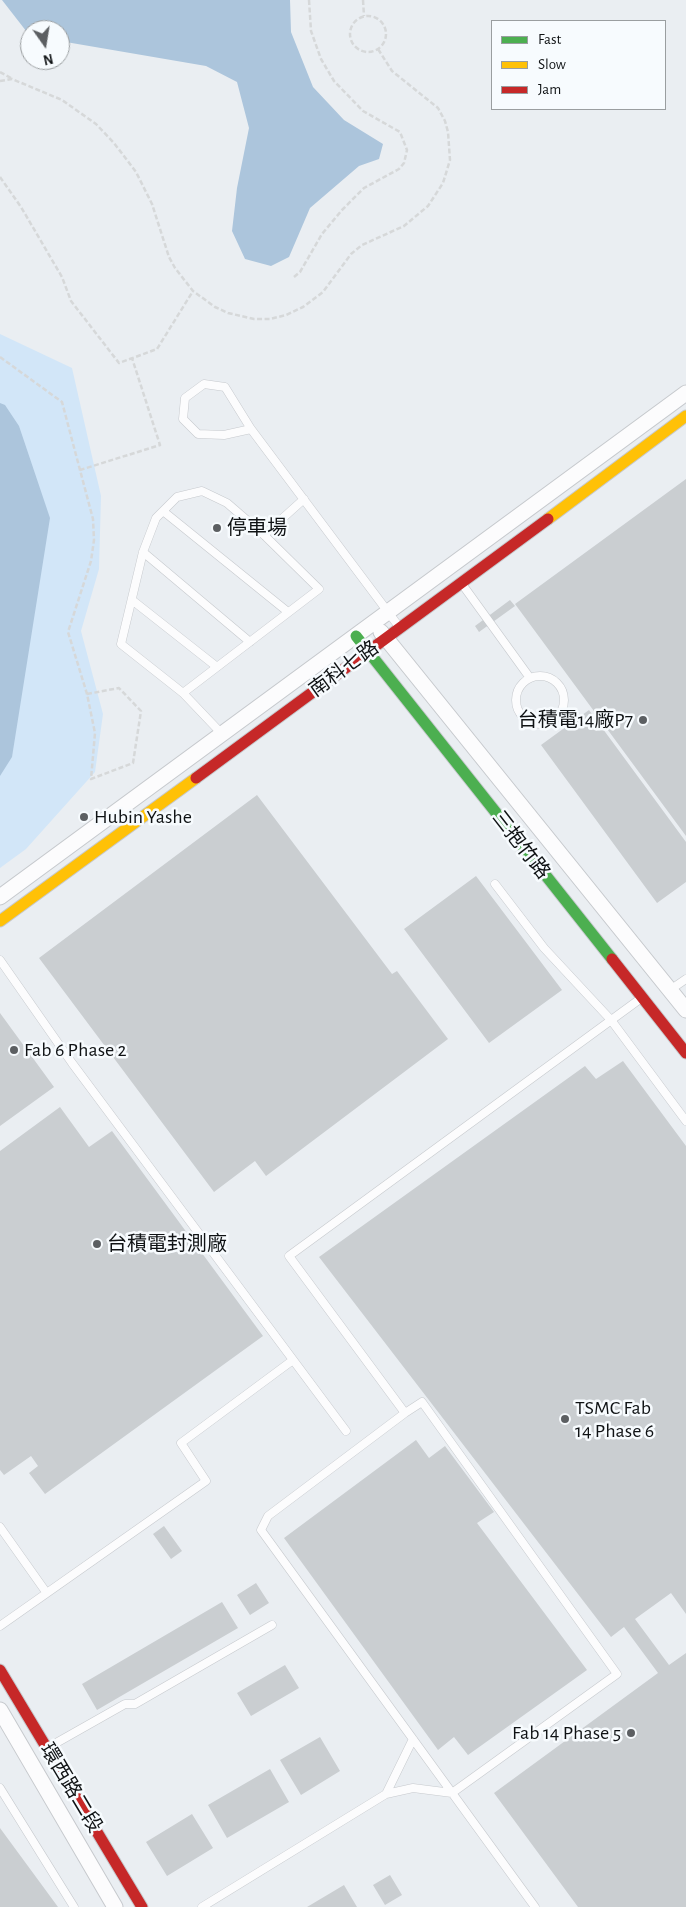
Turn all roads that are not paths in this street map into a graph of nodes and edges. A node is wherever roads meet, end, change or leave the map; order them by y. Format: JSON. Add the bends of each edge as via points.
{"nodes":[{"id":1,"x":686,"y":393,"type":"edge"},
{"id":2,"x":686,"y":416,"type":"edge"},
{"id":3,"x":250,"y":429,"type":"junction"},
{"id":4,"x":304,"y":499,"type":"junction"},
{"id":5,"x":163,"y":511,"type":"junction"},
{"id":6,"x":264,"y":535,"type":"junction"},
{"id":7,"x":142,"y":552,"type":"junction"},
{"id":8,"x":462,"y":584,"type":"junction"},
{"id":9,"x":132,"y":600,"type":"junction"},
{"id":10,"x":288,"y":612,"type":"junction"},
{"id":11,"x":389,"y":612,"type":"junction"},
{"id":12,"x":374,"y":622,"type":"junction"},
{"id":13,"x":400,"y":628,"type":"junction"},
{"id":14,"x":356,"y":636,"type":"junction"},
{"id":15,"x":385,"y":638,"type":"junction"},
{"id":16,"x":250,"y":642,"type":"junction"},
{"id":17,"x":367,"y":652,"type":"junction"},
{"id":18,"x":217,"y":667,"type":"junction"},
{"id":19,"x":530,"y":678,"type":"junction"},
{"id":20,"x":183,"y":693,"type":"junction"},
{"id":21,"x":222,"y":734,"type":"junction"},
{"id":22,"x":495,"y":884,"type":"dead end"},
{"id":23,"x":9,"y":900,"type":"edge"},
{"id":24,"x":0,"y":921,"type":"edge"},
{"id":25,"x":0,"y":960,"type":"edge"},
{"id":26,"x":686,"y":979,"type":"edge"},
{"id":27,"x":670,"y":990,"type":"junction"},
{"id":28,"x":642,"y":998,"type":"junction"},
{"id":29,"x":686,"y":1010,"type":"edge"},
{"id":30,"x":610,"y":1020,"type":"junction"},
{"id":31,"x":686,"y":1053,"type":"edge"},
{"id":32,"x":686,"y":1121,"type":"edge"},
{"id":33,"x":293,"y":1360,"type":"junction"},
{"id":34,"x":405,"y":1413,"type":"junction"},
{"id":35,"x":346,"y":1431,"type":"dead end"},
{"id":36,"x":0,"y":1527,"type":"edge"},
{"id":37,"x":46,"y":1592,"type":"junction"},
{"id":38,"x":272,"y":1625,"type":"dead end"},
{"id":39,"x":0,"y":1626,"type":"edge"},
{"id":40,"x":0,"y":1670,"type":"edge"},
{"id":41,"x":0,"y":1710,"type":"edge"},
{"id":42,"x":414,"y":1739,"type":"junction"},
{"id":43,"x":47,"y":1748,"type":"junction"},
{"id":44,"x":0,"y":1788,"type":"edge"},
{"id":45,"x":452,"y":1792,"type":"junction"},
{"id":46,"x":386,"y":1794,"type":"junction"},
{"id":47,"x":74,"y":1907,"type":"edge"},
{"id":48,"x":115,"y":1907,"type":"edge"},
{"id":49,"x":142,"y":1907,"type":"edge"},
{"id":50,"x":202,"y":1907,"type":"edge"},
{"id":51,"x":535,"y":1907,"type":"edge"}],
"edges":[{"from":1,"to":11,"type":"street","name":"南科七路"},
{"from":2,"to":8,"type":"street","name":"南科七路"},
{"from":3,"to":3,"type":"lane","via":[[224,435],[198,434],[183,419],[185,398],[204,384],[225,387]]},
{"from":3,"to":4,"type":"lane"},
{"from":4,"to":6,"type":"lane"},
{"from":4,"to":11,"type":"lane"},
{"from":5,"to":6,"type":"lane","via":[[176,497],[202,492],[227,503]]},
{"from":5,"to":7,"type":"lane","via":[[156,518]]},
{"from":5,"to":10,"type":"lane"},
{"from":6,"to":10,"type":"lane","via":[[319,589]]},
{"from":7,"to":9,"type":"lane"},
{"from":7,"to":16,"type":"lane"},
{"from":8,"to":13,"type":"street","name":"南科七路"},
{"from":8,"to":19,"type":"lane"},
{"from":9,"to":18,"type":"lane"},
{"from":9,"to":20,"type":"lane","via":[[121,644]]},
{"from":10,"to":16,"type":"lane"},
{"from":11,"to":12,"type":"street","name":"南科七路"},
{"from":11,"to":13,"type":"lane"},
{"from":12,"to":14,"type":"street","name":"南科七路"},
{"from":12,"to":15,"type":"street","name":"三抱竹路"},
{"from":13,"to":15,"type":"street","name":"南科七路"},
{"from":14,"to":17,"type":"street","name":"三抱竹路"},
{"from":14,"to":21,"type":"street","name":"南科七路"},
{"from":15,"to":17,"type":"street","name":"南科七路"},
{"from":15,"to":27,"type":"street","name":"三抱竹路"},
{"from":16,"to":18,"type":"lane"},
{"from":17,"to":23,"type":"street","name":"南科七路"},
{"from":17,"to":28,"type":"street","name":"三抱竹路"},
{"from":18,"to":20,"type":"lane"},
{"from":19,"to":19,"type":"lane","via":[[517,692],[519,711],[533,722],[552,720],[563,704],[562,692],[549,678]]},
{"from":20,"to":21,"type":"lane"},
{"from":21,"to":23,"type":"street","name":"南科七路"},
{"from":22,"to":30,"type":"lane","via":[[544,948]]},
{"from":23,"to":24,"type":"street","name":"南科七路"},
{"from":25,"to":33,"type":"lane","via":[[72,1063]]},
{"from":26,"to":27,"type":"lane"},
{"from":27,"to":29,"type":"street","name":"三抱竹路"},
{"from":28,"to":30,"type":"lane"},
{"from":28,"to":31,"type":"street","name":"三抱竹路"},
{"from":30,"to":32,"type":"lane"},
{"from":30,"to":34,"type":"lane","via":[[289,1256]]},
{"from":33,"to":35,"type":"lane"},
{"from":33,"to":37,"type":"lane","via":[[181,1443],[206,1481]]},
{"from":34,"to":42,"type":"lane","via":[[268,1516],[261,1530]]},
{"from":34,"to":45,"type":"lane","via":[[422,1402],[617,1674]]},
{"from":36,"to":37,"type":"lane"},
{"from":37,"to":39,"type":"lane"},
{"from":38,"to":43,"type":"lane","via":[[135,1704],[125,1704]]},
{"from":40,"to":43,"type":"street","name":"環西路二段"},
{"from":41,"to":48,"type":"street","name":"環西路二段"},
{"from":42,"to":45,"type":"lane"},
{"from":42,"to":46,"type":"lane"},
{"from":43,"to":49,"type":"street","name":"環西路二段"},
{"from":44,"to":47,"type":"lane"},
{"from":45,"to":46,"type":"lane","via":[[413,1788]]},
{"from":45,"to":51,"type":"lane"},
{"from":46,"to":50,"type":"lane"}]}
